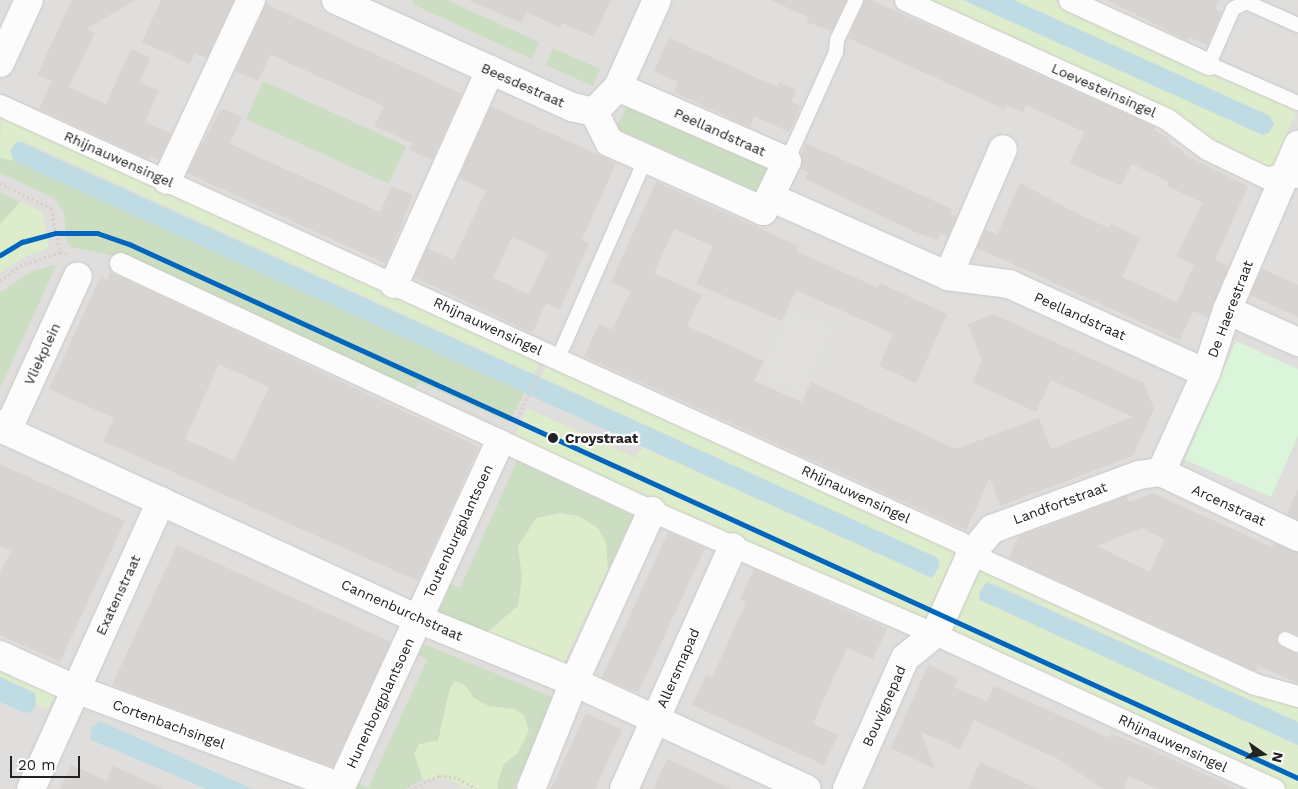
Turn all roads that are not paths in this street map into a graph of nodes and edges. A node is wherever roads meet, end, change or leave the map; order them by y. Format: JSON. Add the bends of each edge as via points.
{"nodes":[{"id":1,"x":29,"y":0,"type":"edge"},
{"id":2,"x":251,"y":0,"type":"edge"},
{"id":3,"x":336,"y":0,"type":"edge"},
{"id":4,"x":657,"y":0,"type":"edge"},
{"id":5,"x":856,"y":0,"type":"edge"},
{"id":6,"x":905,"y":0,"type":"edge"},
{"id":7,"x":1069,"y":0,"type":"edge"},
{"id":8,"x":1298,"y":25,"type":"edge"},
{"id":9,"x":0,"y":64,"type":"edge"},
{"id":10,"x":1209,"y":64,"type":"junction"},
{"id":11,"x":490,"y":70,"type":"junction"},
{"id":12,"x":618,"y":87,"type":"junction"},
{"id":13,"x":1298,"y":103,"type":"edge"},
{"id":14,"x":0,"y":105,"type":"edge"},
{"id":15,"x":594,"y":112,"type":"junction"},
{"id":16,"x":1298,"y":145,"type":"edge"},
{"id":17,"x":1003,"y":149,"type":"dead end"},
{"id":18,"x":646,"y":158,"type":"junction"},
{"id":19,"x":787,"y":161,"type":"junction"},
{"id":20,"x":1292,"y":175,"type":"edge"},
{"id":21,"x":167,"y":180,"type":"junction"},
{"id":22,"x":770,"y":197,"type":"junction"},
{"id":23,"x":120,"y":263,"type":"dead end"},
{"id":24,"x":78,"y":276,"type":"dead end"},
{"id":25,"x":948,"y":276,"type":"junction"},
{"id":26,"x":394,"y":284,"type":"junction"},
{"id":27,"x":1227,"y":310,"type":"junction"},
{"id":28,"x":1298,"y":342,"type":"edge"},
{"id":29,"x":562,"y":347,"type":"dead end"},
{"id":30,"x":1206,"y":373,"type":"junction"},
{"id":31,"x":3,"y":427,"type":"edge"},
{"id":32,"x":499,"y":444,"type":"dead end"},
{"id":33,"x":1160,"y":472,"type":"junction"},
{"id":34,"x":161,"y":502,"type":"junction"},
{"id":35,"x":652,"y":511,"type":"junction"},
{"id":36,"x":1298,"y":537,"type":"edge"},
{"id":37,"x":733,"y":547,"type":"junction"},
{"id":38,"x":971,"y":554,"type":"junction"},
{"id":39,"x":418,"y":619,"type":"junction"},
{"id":40,"x":935,"y":634,"type":"junction"},
{"id":41,"x":0,"y":655,"type":"edge"},
{"id":42,"x":574,"y":682,"type":"junction"},
{"id":43,"x":75,"y":689,"type":"junction"},
{"id":44,"x":1298,"y":696,"type":"edge"},
{"id":45,"x":656,"y":719,"type":"junction"},
{"id":46,"x":341,"y":787,"type":"joint"},
{"id":47,"x":31,"y":789,"type":"edge"},
{"id":48,"x":531,"y":789,"type":"edge"},
{"id":49,"x":624,"y":789,"type":"edge"},
{"id":50,"x":807,"y":789,"type":"edge"},
{"id":51,"x":846,"y":789,"type":"edge"},
{"id":52,"x":1274,"y":789,"type":"edge"}],
"edges":[{"from":1,"to":9,"type":"street"},
{"from":2,"to":21,"type":"street"},
{"from":3,"to":11,"type":"street","name":"Beesdestraat"},
{"from":4,"to":12,"type":"street"},
{"from":5,"to":19,"type":"lane"},
{"from":6,"to":20,"type":"street","name":"Loevesteinsingel","via":[[1167,119],[1207,149],[1267,178]]},
{"from":7,"to":10,"type":"street"},
{"from":8,"to":10,"type":"lane","via":[[1246,2],[1233,9]]},
{"from":10,"to":13,"type":"lane"},
{"from":11,"to":15,"type":"street","name":"Beesdestraat","via":[[572,107]]},
{"from":11,"to":26,"type":"street"},
{"from":12,"to":15,"type":"street"},
{"from":12,"to":19,"type":"street","name":"Peellandstraat"},
{"from":14,"to":21,"type":"street","name":"Rhijnauwensingel"},
{"from":15,"to":18,"type":"street","via":[[609,142]]},
{"from":16,"to":20,"type":"street","name":"De Haerestraat"},
{"from":17,"to":25,"type":"street"},
{"from":18,"to":22,"type":"street","via":[[763,211]]},
{"from":18,"to":29,"type":"lane"},
{"from":19,"to":22,"type":"street"},
{"from":20,"to":27,"type":"street","name":"De Haerestraat"},
{"from":21,"to":26,"type":"street","name":"Rhijnauwensingel"},
{"from":22,"to":25,"type":"street","name":"Peellandstraat"},
{"from":23,"to":35,"type":"street","name":"Rhijnauwensingel"},
{"from":24,"to":31,"type":"street","name":"Vliekplein"},
{"from":25,"to":30,"type":"street","name":"Peellandstraat","via":[[1009,284]]},
{"from":26,"to":38,"type":"street","name":"Rhijnauwensingel","via":[[960,542]]},
{"from":27,"to":28,"type":"street"},
{"from":27,"to":30,"type":"street","name":"De Haerestraat"},
{"from":30,"to":33,"type":"street","name":"De Haerestraat"},
{"from":31,"to":34,"type":"street","name":"Cannenburchstraat"},
{"from":32,"to":39,"type":"street","name":"Toutenburgplantsoen"},
{"from":33,"to":36,"type":"street","name":"Arcenstraat"},
{"from":33,"to":38,"type":"street","name":"Landfortstraat","via":[[1139,474],[992,529]]},
{"from":34,"to":39,"type":"street","name":"Cannenburchstraat"},
{"from":34,"to":43,"type":"street","name":"Exatenstraat"},
{"from":35,"to":37,"type":"street","name":"Rhijnauwensingel"},
{"from":35,"to":42,"type":"street"},
{"from":37,"to":40,"type":"street","name":"Rhijnauwensingel"},
{"from":37,"to":45,"type":"street","name":"Allersmapad"},
{"from":38,"to":40,"type":"street"},
{"from":38,"to":44,"type":"street","name":"Rhijnauwensingel","via":[[1255,684]]},
{"from":39,"to":42,"type":"street","name":"Cannenburchstraat"},
{"from":39,"to":46,"type":"street","name":"Hunenborgplantsoen"},
{"from":40,"to":51,"type":"street","name":"Bouvignepad","via":[[905,658]]},
{"from":40,"to":52,"type":"street","name":"Rhijnauwensingel"},
{"from":41,"to":43,"type":"street","name":"Cortenbachsingel"},
{"from":42,"to":45,"type":"street","name":"Cannenburchstraat"},
{"from":42,"to":48,"type":"street"},
{"from":43,"to":46,"type":"street","name":"Cortenbachsingel"},
{"from":43,"to":47,"type":"street","name":"Exatenstraat"},
{"from":45,"to":49,"type":"street","name":"Allersmapad"},
{"from":45,"to":50,"type":"street","name":"Cannenburchstraat"}]}
